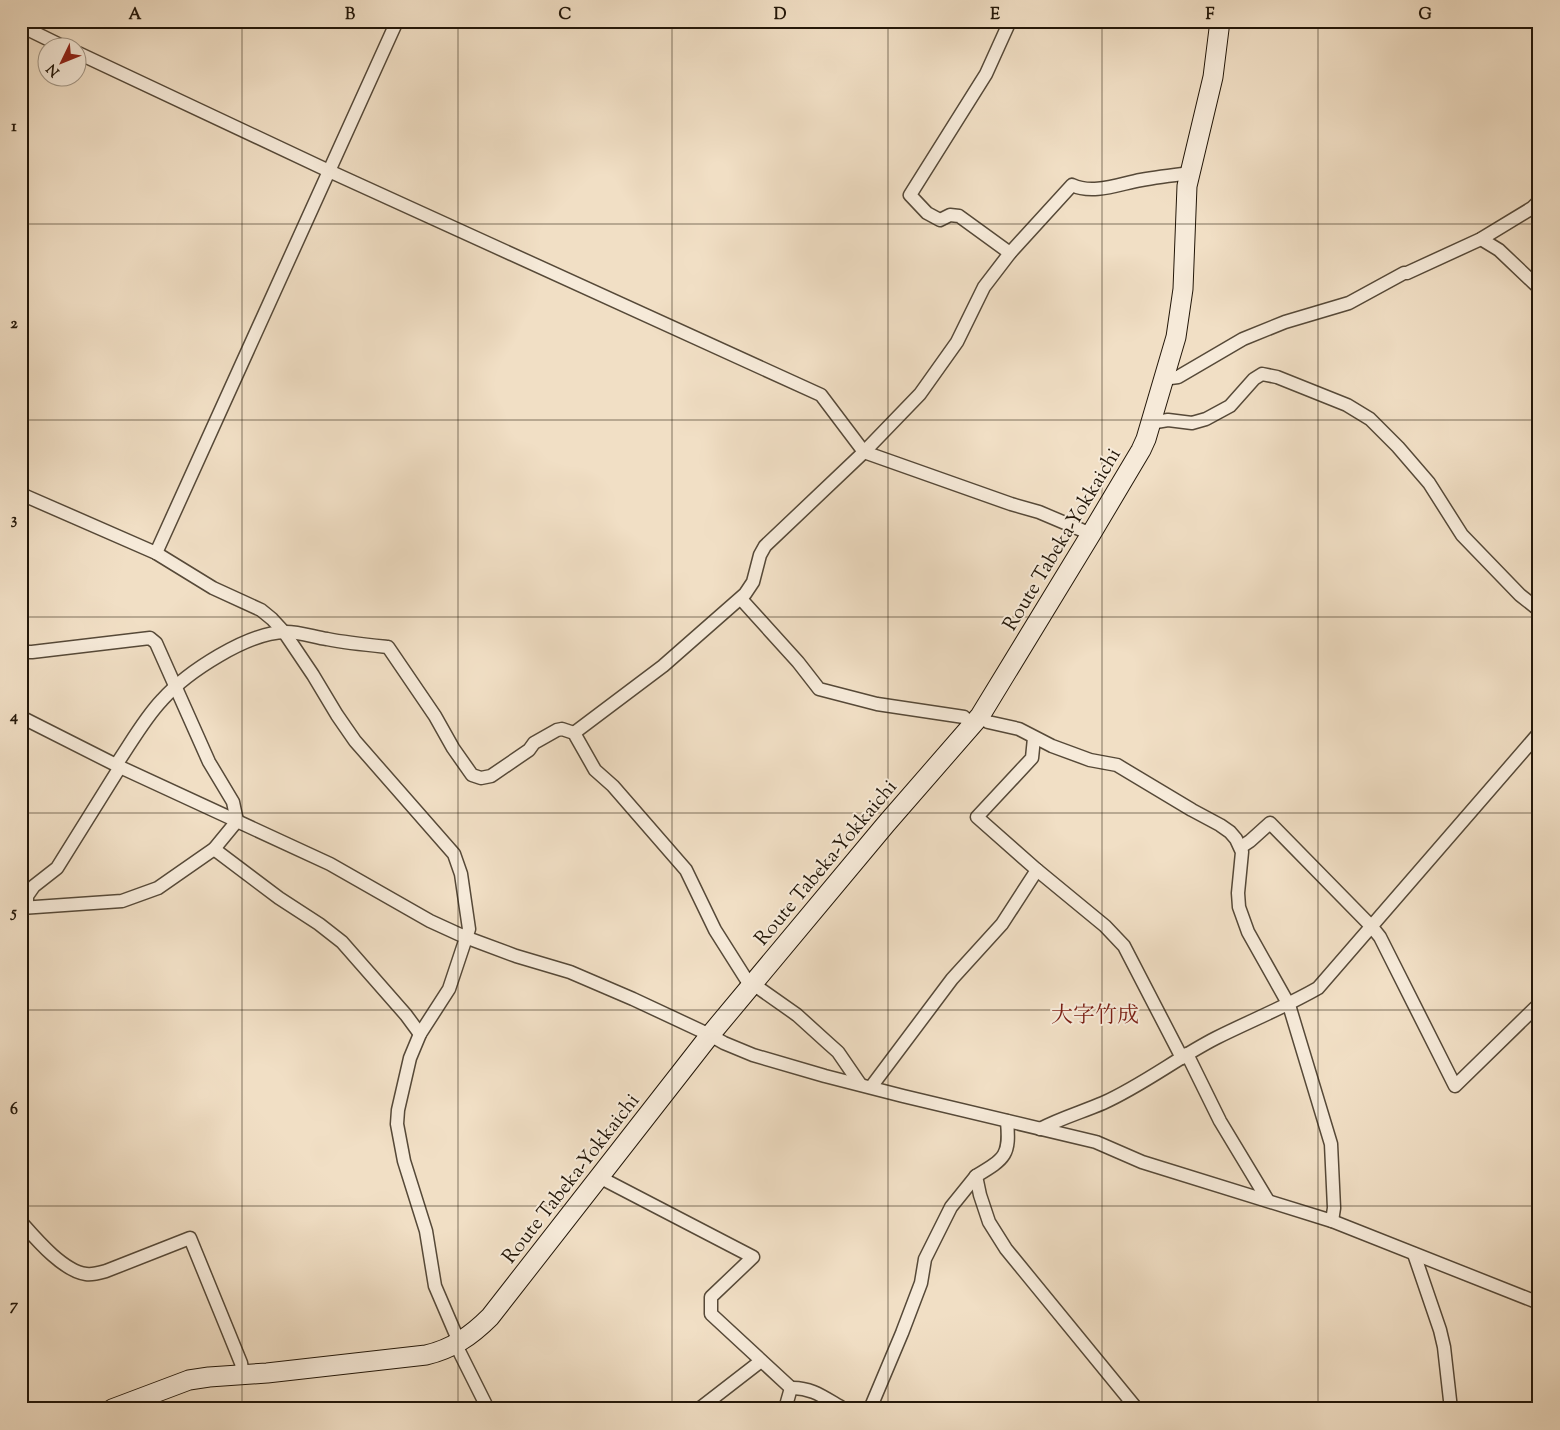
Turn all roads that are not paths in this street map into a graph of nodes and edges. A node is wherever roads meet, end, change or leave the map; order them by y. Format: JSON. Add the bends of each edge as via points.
{"nodes":[{"id":1,"x":398,"y":21,"type":"edge"},
{"id":2,"x":1010,"y":21,"type":"edge"},
{"id":3,"x":1220,"y":21,"type":"edge"},
{"id":4,"x":21,"y":26,"type":"edge"},
{"id":5,"x":46,"y":38,"type":"edge"},
{"id":6,"x":88,"y":58,"type":"edge"},
{"id":7,"x":329,"y":171,"type":"junction"},
{"id":8,"x":1191,"y":173,"type":"junction"},
{"id":9,"x":1539,"y":201,"type":"edge"},
{"id":10,"x":1481,"y":238,"type":"junction"},
{"id":11,"x":1010,"y":253,"type":"junction"},
{"id":12,"x":1539,"y":288,"type":"edge"},
{"id":13,"x":1163,"y":379,"type":"junction"},
{"id":14,"x":1150,"y":423,"type":"junction"},
{"id":15,"x":864,"y":452,"type":"junction"},
{"id":16,"x":21,"y":494,"type":"edge"},
{"id":17,"x":1091,"y":534,"type":"junction"},
{"id":18,"x":156,"y":554,"type":"junction"},
{"id":19,"x":740,"y":599,"type":"junction"},
{"id":20,"x":1539,"y":610,"type":"edge"},
{"id":21,"x":284,"y":632,"type":"junction"},
{"id":22,"x":21,"y":652,"type":"edge"},
{"id":23,"x":175,"y":689,"type":"junction"},
{"id":24,"x":21,"y":717,"type":"edge"},
{"id":25,"x":976,"y":720,"type":"junction"},
{"id":26,"x":574,"y":733,"type":"junction"},
{"id":27,"x":1539,"y":733,"type":"edge"},
{"id":28,"x":1034,"y":738,"type":"junction"},
{"id":29,"x":118,"y":766,"type":"junction"},
{"id":30,"x":237,"y":821,"type":"junction"},
{"id":31,"x":1241,"y":847,"type":"junction"},
{"id":32,"x":214,"y":849,"type":"junction"},
{"id":33,"x":1038,"y":870,"type":"junction"},
{"id":34,"x":24,"y":908,"type":"edge"},
{"id":35,"x":1372,"y":926,"type":"junction"},
{"id":36,"x":465,"y":937,"type":"junction"},
{"id":37,"x":751,"y":984,"type":"junction"},
{"id":38,"x":1539,"y":1004,"type":"edge"},
{"id":39,"x":1289,"y":1005,"type":"junction"},
{"id":40,"x":420,"y":1034,"type":"junction"},
{"id":41,"x":710,"y":1035,"type":"junction"},
{"id":42,"x":1185,"y":1056,"type":"junction"},
{"id":43,"x":865,"y":1086,"type":"junction"},
{"id":44,"x":1007,"y":1121,"type":"junction"},
{"id":45,"x":1040,"y":1129,"type":"junction"},
{"id":46,"x":976,"y":1176,"type":"junction"},
{"id":47,"x":599,"y":1177,"type":"junction"},
{"id":48,"x":1267,"y":1200,"type":"junction"},
{"id":49,"x":1332,"y":1221,"type":"junction"},
{"id":50,"x":21,"y":1222,"type":"edge"},
{"id":51,"x":1414,"y":1254,"type":"junction"},
{"id":52,"x":1539,"y":1303,"type":"edge"},
{"id":53,"x":458,"y":1343,"type":"junction"},
{"id":54,"x":761,"y":1361,"type":"junction"},
{"id":55,"x":243,"y":1374,"type":"junction"},
{"id":56,"x":791,"y":1388,"type":"junction"},
{"id":57,"x":112,"y":1409,"type":"edge"},
{"id":58,"x":488,"y":1409,"type":"edge"},
{"id":59,"x":699,"y":1409,"type":"edge"},
{"id":60,"x":785,"y":1409,"type":"edge"},
{"id":61,"x":844,"y":1409,"type":"edge"},
{"id":62,"x":870,"y":1409,"type":"edge"},
{"id":63,"x":1137,"y":1409,"type":"edge"},
{"id":64,"x":1451,"y":1409,"type":"edge"}],
"edges":[{"from":1,"to":7,"type":"street"},
{"from":2,"to":11,"type":"street","via":[[986,74],[910,195],[932,217],[940,220],[950,215],[959,216]]},
{"from":3,"to":8,"type":"main road","name":"Route Tabeka-Yokkaichi","via":[[1212,77]]},
{"from":4,"to":5,"type":"street"},
{"from":6,"to":7,"type":"street"},
{"from":7,"to":15,"type":"street","via":[[821,395]]},
{"from":7,"to":18,"type":"street"},
{"from":8,"to":11,"type":"street","via":[[1111,187],[1080,188],[1072,185]]},
{"from":8,"to":13,"type":"main road","name":"Route Tabeka-Yokkaichi","via":[[1187,186],[1176,337]]},
{"from":9,"to":10,"type":"street"},
{"from":10,"to":12,"type":"street","via":[[1499,250]]},
{"from":10,"to":13,"type":"street","via":[[1404,273],[1349,304],[1285,322],[1243,339],[1178,377]]},
{"from":11,"to":15,"type":"street","via":[[984,287],[957,342],[920,394]]},
{"from":13,"to":14,"type":"main road","name":"Route Tabeka-Yokkaichi"},
{"from":14,"to":17,"type":"main road","name":"Route Tabeka-Yokkaichi","via":[[1146,439]]},
{"from":14,"to":20,"type":"street","via":[[1168,420],[1192,423],[1206,419],[1230,406],[1262,374],[1347,405],[1370,419],[1398,447],[1429,483],[1462,535],[1520,595]]},
{"from":15,"to":17,"type":"street","via":[[1039,512]]},
{"from":15,"to":19,"type":"street","via":[[765,546],[753,582]]},
{"from":16,"to":18,"type":"street"},
{"from":17,"to":25,"type":"main road","name":"Route Tabeka-Yokkaichi"},
{"from":18,"to":21,"type":"street","via":[[212,588],[261,610]]},
{"from":19,"to":25,"type":"street","via":[[819,689],[877,704]]},
{"from":19,"to":26,"type":"street","via":[[663,666]]},
{"from":21,"to":23,"type":"street","via":[[238,644],[183,680]]},
{"from":21,"to":26,"type":"street","via":[[388,647],[472,775],[481,778],[491,776],[557,730],[562,728]]},
{"from":21,"to":36,"type":"street","via":[[355,741],[454,854],[469,921]]},
{"from":22,"to":23,"type":"street","via":[[150,638],[156,643]]},
{"from":23,"to":29,"type":"street","via":[[158,705]]},
{"from":23,"to":30,"type":"street","via":[[209,762],[233,802]]},
{"from":24,"to":29,"type":"street"},
{"from":25,"to":28,"type":"street","via":[[1019,729]]},
{"from":25,"to":37,"type":"main road","name":"Route Tabeka-Yokkaichi"},
{"from":26,"to":37,"type":"street","via":[[595,770],[613,786],[686,870],[714,930]]},
{"from":27,"to":35,"type":"street"},
{"from":28,"to":31,"type":"street","via":[[1090,760],[1108,762],[1127,770],[1220,825]]},
{"from":28,"to":33,"type":"street","via":[[1032,758],[978,817]]},
{"from":29,"to":30,"type":"street"},
{"from":29,"to":34,"type":"street","via":[[57,868],[34,886]]},
{"from":30,"to":32,"type":"street"},
{"from":30,"to":36,"type":"street","via":[[337,868],[430,921]]},
{"from":31,"to":35,"type":"street","via":[[1270,823]]},
{"from":31,"to":39,"type":"street","via":[[1239,907],[1248,932]]},
{"from":32,"to":34,"type":"street","via":[[158,888],[122,901]]},
{"from":32,"to":40,"type":"street","via":[[342,942]]},
{"from":33,"to":42,"type":"street","via":[[1124,946]]},
{"from":33,"to":43,"type":"street","via":[[1002,924],[952,978]]},
{"from":35,"to":38,"type":"street","via":[[1455,1086]]},
{"from":35,"to":39,"type":"street","via":[[1318,988]]},
{"from":36,"to":40,"type":"street","via":[[449,989]]},
{"from":36,"to":41,"type":"street","via":[[570,972]]},
{"from":37,"to":41,"type":"main road","name":"Route Tabeka-Yokkaichi"},
{"from":37,"to":43,"type":"street","via":[[797,1015],[830,1044]]},
{"from":39,"to":42,"type":"street","via":[[1216,1038]]},
{"from":39,"to":49,"type":"street","via":[[1331,1144]]},
{"from":40,"to":53,"type":"street","via":[[410,1058],[400,1102],[398,1134],[421,1212],[435,1286]]},
{"from":41,"to":43,"type":"street","via":[[753,1055]]},
{"from":41,"to":47,"type":"main road","name":"Route Tabeka-Yokkaichi"},
{"from":42,"to":45,"type":"street","via":[[1103,1103]]},
{"from":42,"to":48,"type":"street"},
{"from":43,"to":44,"type":"street"},
{"from":44,"to":45,"type":"street"},
{"from":44,"to":46,"type":"street","via":[[1009,1143],[1004,1156]]},
{"from":45,"to":48,"type":"street","via":[[1096,1142],[1142,1162]]},
{"from":46,"to":62,"type":"street","via":[[951,1207],[926,1259],[918,1291]]},
{"from":46,"to":63,"type":"street","via":[[989,1222],[1006,1249]]},
{"from":47,"to":53,"type":"main road","name":"Route Tabeka-Yokkaichi","via":[[490,1317]]},
{"from":47,"to":54,"type":"street","via":[[753,1257],[711,1297],[711,1314]]},
{"from":48,"to":49,"type":"street"},
{"from":49,"to":51,"type":"street"},
{"from":50,"to":55,"type":"street","via":[[69,1268],[85,1274],[106,1271],[190,1238]]},
{"from":51,"to":52,"type":"street"},
{"from":51,"to":64,"type":"street","via":[[1442,1338]]},
{"from":53,"to":55,"type":"main road","name":"Route Tabeka-Yokkaichi","via":[[426,1355]]},
{"from":53,"to":58,"type":"street"},
{"from":54,"to":56,"type":"street"},
{"from":54,"to":59,"type":"street"},
{"from":55,"to":57,"type":"main road","name":"Route Tabeka-Yokkaichi","via":[[189,1380]]},
{"from":56,"to":60,"type":"street"},
{"from":56,"to":61,"type":"street","via":[[811,1390]]}]}
